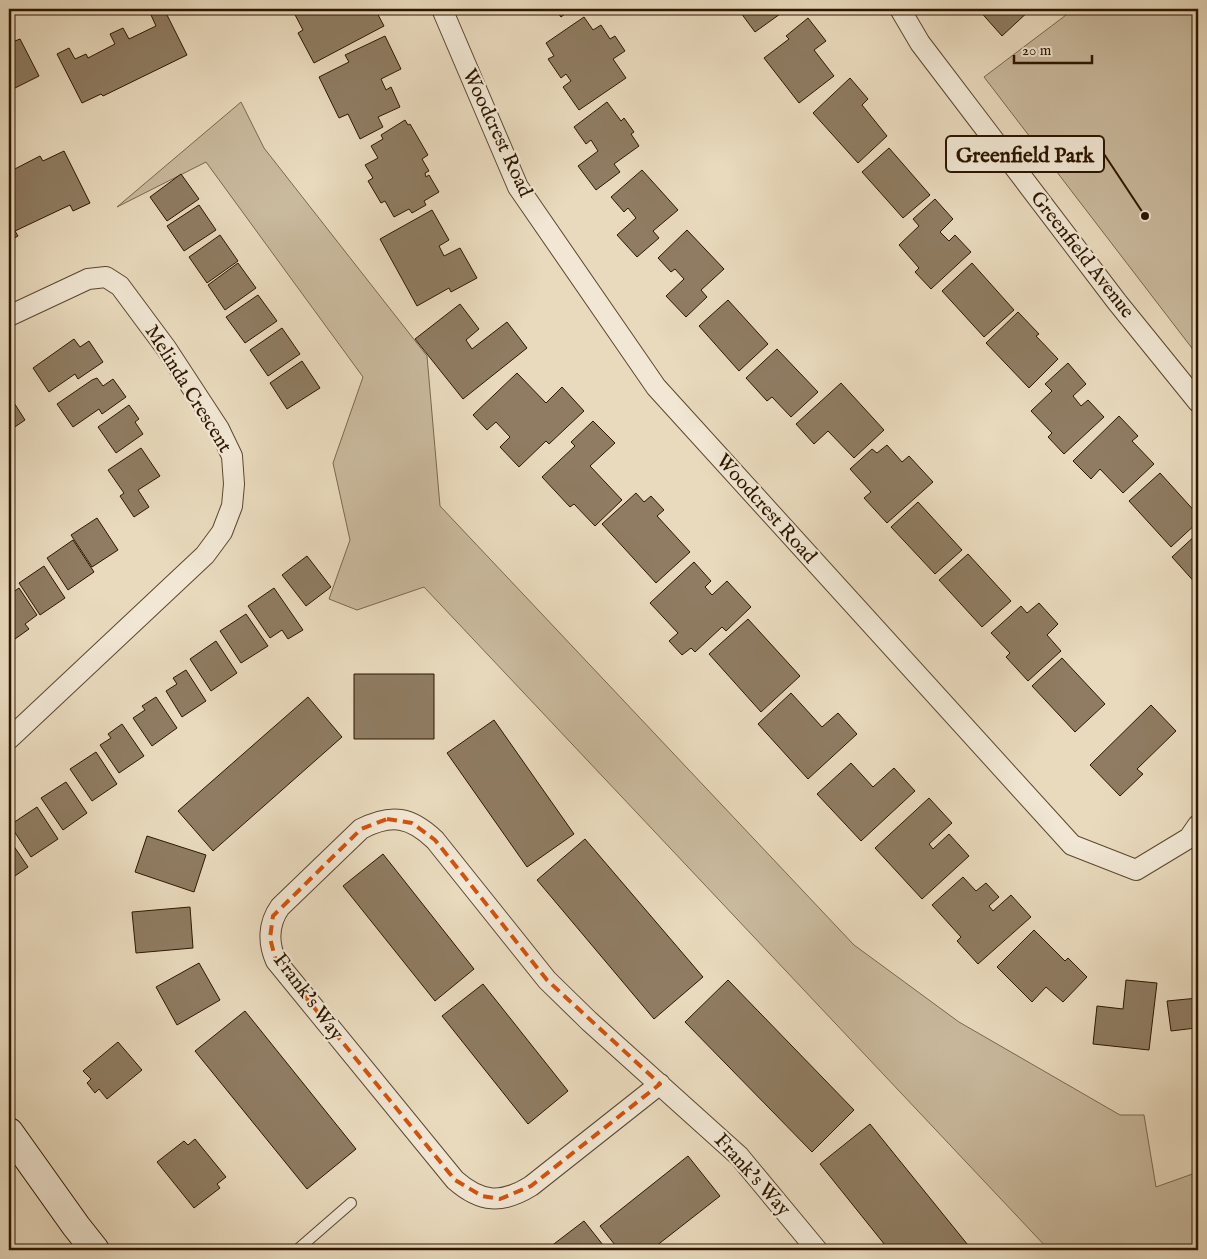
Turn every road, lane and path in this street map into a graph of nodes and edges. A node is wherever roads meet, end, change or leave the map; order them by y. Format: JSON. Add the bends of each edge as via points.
{"nodes":[{"id":1,"x":442,"y":9,"type":"edge"},
{"id":2,"x":900,"y":9,"type":"edge"},
{"id":3,"x":9,"y":316,"type":"edge"},
{"id":4,"x":1198,"y":402,"type":"edge"},
{"id":5,"x":9,"y":739,"type":"edge"},
{"id":6,"x":1198,"y":825,"type":"edge"},
{"id":7,"x":660,"y":1084,"type":"junction"},
{"id":8,"x":9,"y":1132,"type":"edge"},
{"id":9,"x":351,"y":1203,"type":"dead end"},
{"id":10,"x":95,"y":1250,"type":"edge"},
{"id":11,"x":296,"y":1250,"type":"edge"},
{"id":12,"x":817,"y":1250,"type":"edge"}],
"edges":[{"from":1,"to":6,"type":"street","name":"Woodcrest Road","via":[[518,187],[656,387],[1072,846],[1136,870],[1189,838]]},
{"from":2,"to":4,"type":"street","name":"Greenfield Avenue","via":[[920,43],[1063,232]]},
{"from":3,"to":5,"type":"street","name":"Melinda Crescent","via":[[88,279],[106,277],[120,286],[166,348],[219,429],[232,456],[234,484],[232,506],[222,532],[205,555]]},
{"from":7,"to":7,"type":"street","name":"Frank's Way","via":[[517,1195],[500,1199],[467,1190],[455,1180],[276,961],[270,938],[274,916],[361,829],[388,819],[412,822],[435,840],[547,980]]},
{"from":7,"to":12,"type":"street","name":"Frank's Way","via":[[740,1156]]},
{"from":8,"to":10,"type":"main road"},
{"from":9,"to":11,"type":"lane"}]}
